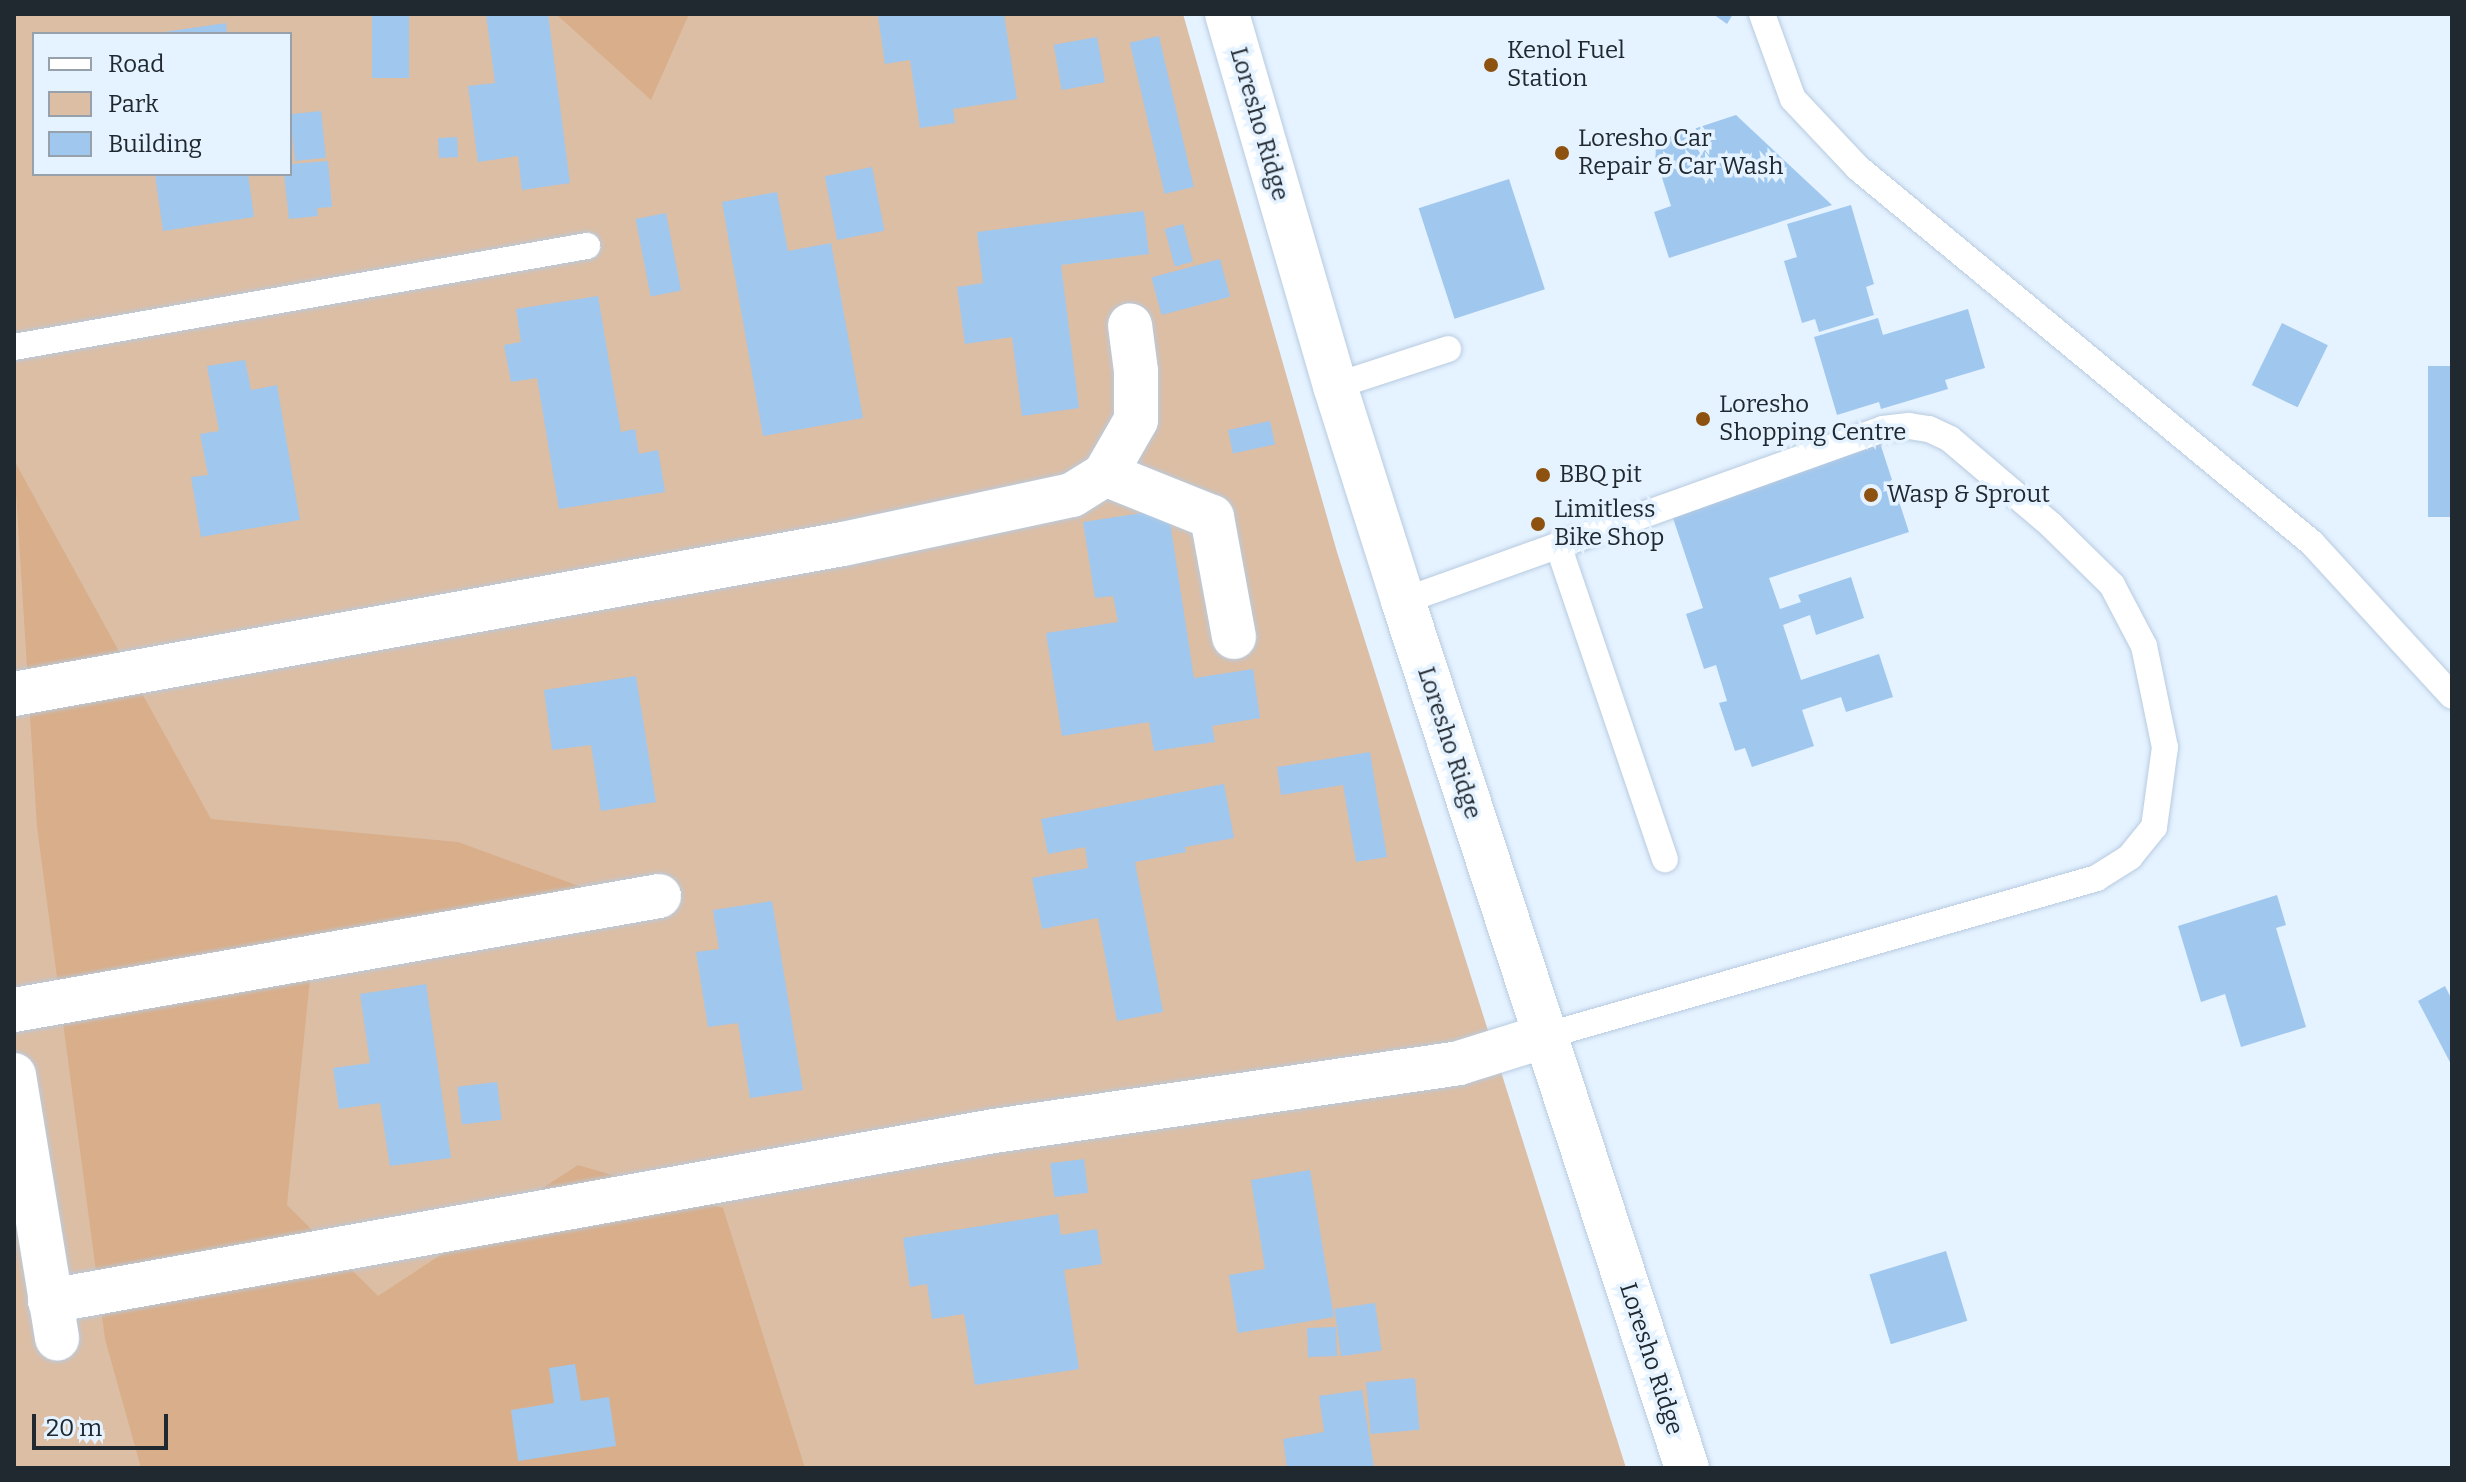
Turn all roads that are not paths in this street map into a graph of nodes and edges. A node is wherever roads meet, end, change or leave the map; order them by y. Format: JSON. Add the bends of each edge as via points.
{"nodes":[{"id":1,"x":1227,"y":14,"type":"edge"},
{"id":2,"x":1762,"y":14,"type":"edge"},
{"id":3,"x":587,"y":246,"type":"dead end"},
{"id":4,"x":1130,"y":325,"type":"dead end"},
{"id":5,"x":14,"y":347,"type":"edge"},
{"id":6,"x":1448,"y":349,"type":"dead end"},
{"id":7,"x":1335,"y":386,"type":"junction"},
{"id":8,"x":1105,"y":474,"type":"junction"},
{"id":9,"x":1558,"y":545,"type":"junction"},
{"id":10,"x":1403,"y":601,"type":"junction"},
{"id":11,"x":1234,"y":637,"type":"dead end"},
{"id":12,"x":14,"y":694,"type":"edge"},
{"id":13,"x":2452,"y":696,"type":"edge"},
{"id":14,"x":1665,"y":859,"type":"dead end"},
{"id":15,"x":659,"y":896,"type":"dead end"},
{"id":16,"x":14,"y":1010,"type":"edge"},
{"id":17,"x":1545,"y":1036,"type":"junction"},
{"id":18,"x":14,"y":1075,"type":"edge"},
{"id":19,"x":1687,"y":1468,"type":"edge"}],
"edges":[{"from":1,"to":7,"type":"street","name":"Loresho Ridge"},
{"from":2,"to":13,"type":"lane","via":[[1793,99],[1858,168],[2312,543]]},
{"from":3,"to":5,"type":"lane"},
{"from":4,"to":8,"type":"street","via":[[1136,420]]},
{"from":6,"to":7,"type":"lane"},
{"from":7,"to":10,"type":"street","name":"Loresho Ridge"},
{"from":8,"to":11,"type":"street","via":[[1212,517]]},
{"from":8,"to":12,"type":"street","via":[[1072,495],[843,544]]},
{"from":9,"to":10,"type":"lane"},
{"from":9,"to":14,"type":"lane"},
{"from":9,"to":17,"type":"lane","via":[[1883,429],[1929,429],[1950,439],[1995,477],[2112,585],[2144,646],[2165,747],[2154,827],[2130,857],[2097,878]]},
{"from":10,"to":17,"type":"street","name":"Loresho Ridge"},
{"from":15,"to":16,"type":"street"},
{"from":17,"to":18,"type":"street","via":[[1459,1063],[994,1131],[53,1320]]},
{"from":17,"to":19,"type":"street","name":"Loresho Ridge"}]}
